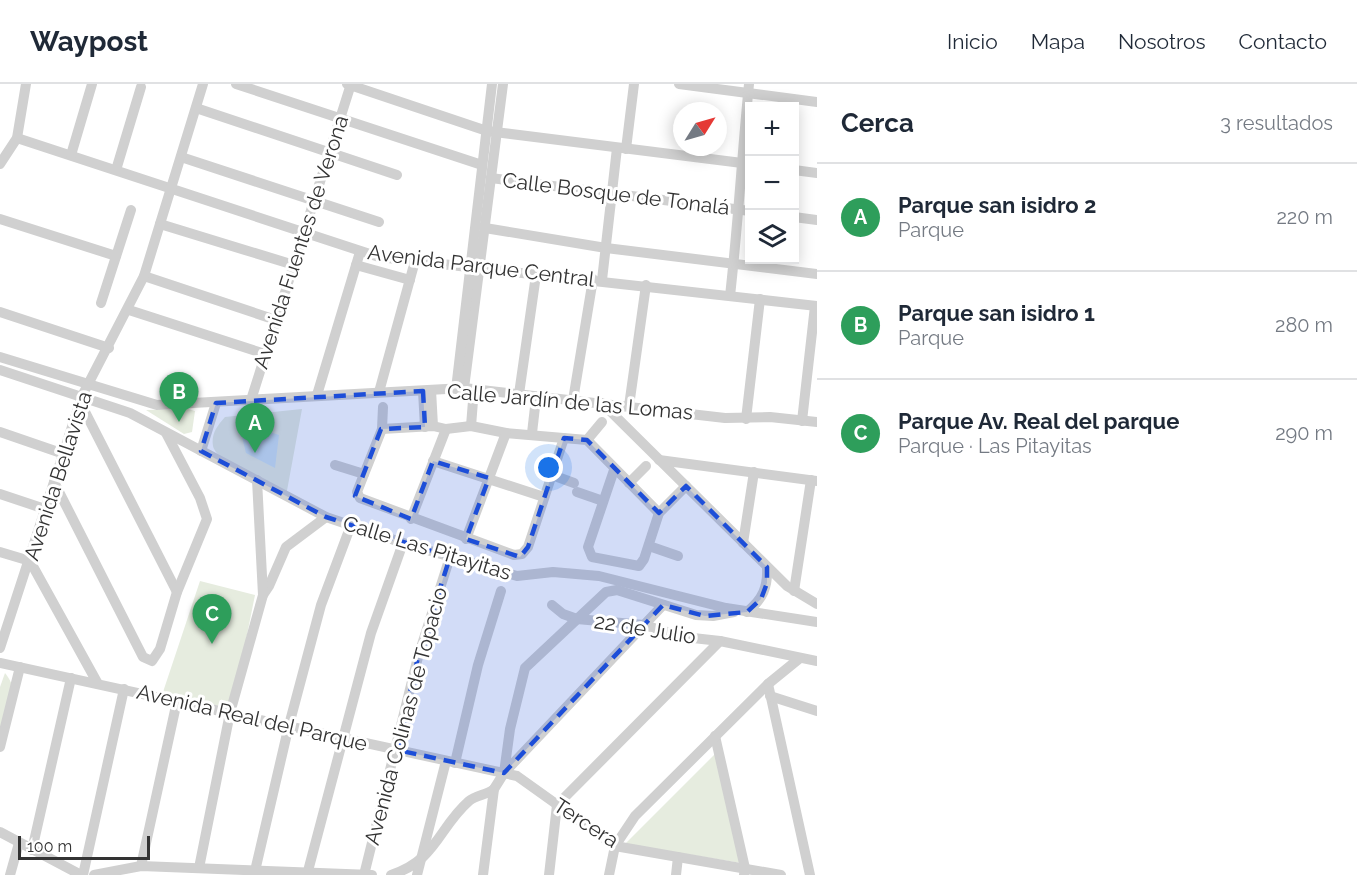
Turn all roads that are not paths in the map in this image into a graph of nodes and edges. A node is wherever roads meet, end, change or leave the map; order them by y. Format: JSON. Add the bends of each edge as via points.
{"nodes":[{"id":1,"x":26,"y":84,"type":"edge"},
{"id":2,"x":92,"y":84,"type":"edge"},
{"id":3,"x":203,"y":84,"type":"edge"},
{"id":4,"x":236,"y":84,"type":"edge"},
{"id":5,"x":350,"y":84,"type":"edge"},
{"id":6,"x":492,"y":84,"type":"edge"},
{"id":7,"x":503,"y":84,"type":"edge"},
{"id":8,"x":634,"y":84,"type":"edge"},
{"id":9,"x":679,"y":84,"type":"edge"},
{"id":10,"x":141,"y":87,"type":"dead end"},
{"id":11,"x":748,"y":89,"type":"edge"},
{"id":12,"x":817,"y":102,"type":"edge"},
{"id":13,"x":196,"y":108,"type":"junction"},
{"id":14,"x":340,"y":118,"type":"junction"},
{"id":15,"x":492,"y":132,"type":"junction"},
{"id":16,"x":18,"y":138,"type":"junction"},
{"id":17,"x":622,"y":148,"type":"junction"},
{"id":18,"x":330,"y":151,"type":"junction"},
{"id":19,"x":70,"y":154,"type":"junction"},
{"id":20,"x":745,"y":156,"type":"edge"},
{"id":21,"x":181,"y":157,"type":"junction"},
{"id":22,"x":0,"y":164,"type":"edge"},
{"id":23,"x":745,"y":164,"type":"edge"},
{"id":24,"x":482,"y":165,"type":"junction"},
{"id":25,"x":116,"y":170,"type":"junction"},
{"id":26,"x":799,"y":171,"type":"edge"},
{"id":27,"x":817,"y":173,"type":"edge"},
{"id":28,"x":397,"y":175,"type":"dead end"},
{"id":29,"x":491,"y":178,"type":"junction"},
{"id":30,"x":171,"y":189,"type":"junction"},
{"id":31,"x":612,"y":195,"type":"junction"},
{"id":32,"x":314,"y":201,"type":"junction"},
{"id":33,"x":131,"y":210,"type":"dead end"},
{"id":34,"x":745,"y":210,"type":"edge"},
{"id":35,"x":799,"y":218,"type":"edge"},
{"id":36,"x":0,"y":219,"type":"edge"},
{"id":37,"x":817,"y":220,"type":"edge"},
{"id":38,"x":379,"y":222,"type":"dead end"},
{"id":39,"x":160,"y":224,"type":"junction"},
{"id":40,"x":485,"y":228,"type":"junction"},
{"id":41,"x":304,"y":233,"type":"junction"},
{"id":42,"x":606,"y":248,"type":"junction"},
{"id":43,"x":360,"y":252,"type":"junction"},
{"id":44,"x":116,"y":256,"type":"junction"},
{"id":45,"x":415,"y":261,"type":"junction"},
{"id":46,"x":734,"y":263,"type":"junction"},
{"id":47,"x":294,"y":265,"type":"junction"},
{"id":48,"x":356,"y":265,"type":"junction"},
{"id":49,"x":475,"y":268,"type":"junction"},
{"id":50,"x":817,"y":274,"type":"edge"},
{"id":51,"x":536,"y":275,"type":"junction"},
{"id":52,"x":144,"y":276,"type":"junction"},
{"id":53,"x":410,"y":280,"type":"junction"},
{"id":54,"x":597,"y":280,"type":"junction"},
{"id":55,"x":646,"y":285,"type":"junction"},
{"id":56,"x":730,"y":296,"type":"junction"},
{"id":57,"x":760,"y":299,"type":"junction"},
{"id":58,"x":101,"y":303,"type":"dead end"},
{"id":59,"x":816,"y":306,"type":"edge"},
{"id":60,"x":129,"y":310,"type":"junction"},
{"id":61,"x":0,"y":312,"type":"edge"},
{"id":62,"x":276,"y":320,"type":"junction"},
{"id":63,"x":109,"y":348,"type":"junction"},
{"id":64,"x":266,"y":354,"type":"junction"},
{"id":65,"x":0,"y":357,"type":"edge"},
{"id":66,"x":0,"y":370,"type":"edge"},
{"id":67,"x":88,"y":384,"type":"junction"},
{"id":68,"x":460,"y":389,"type":"junction"},
{"id":69,"x":427,"y":390,"type":"junction"},
{"id":70,"x":379,"y":392,"type":"junction"},
{"id":71,"x":519,"y":394,"type":"junction"},
{"id":72,"x":317,"y":395,"type":"junction"},
{"id":73,"x":81,"y":399,"type":"junction"},
{"id":74,"x":251,"y":400,"type":"junction"},
{"id":75,"x":473,"y":400,"type":"dead end"},
{"id":76,"x":573,"y":400,"type":"junction"},
{"id":77,"x":216,"y":403,"type":"junction"},
{"id":78,"x":602,"y":403,"type":"junction"},
{"id":79,"x":629,"y":406,"type":"junction"},
{"id":80,"x":383,"y":407,"type":"dead end"},
{"id":81,"x":535,"y":407,"type":"dead end"},
{"id":82,"x":746,"y":419,"type":"junction"},
{"id":83,"x":801,"y":421,"type":"junction"},
{"id":84,"x":602,"y":422,"type":"dead end"},
{"id":85,"x":817,"y":422,"type":"edge"},
{"id":86,"x":429,"y":426,"type":"junction"},
{"id":87,"x":471,"y":426,"type":"junction"},
{"id":88,"x":382,"y":429,"type":"junction"},
{"id":89,"x":446,"y":429,"type":"junction"},
{"id":90,"x":0,"y":432,"type":"edge"},
{"id":91,"x":166,"y":432,"type":"junction"},
{"id":92,"x":506,"y":433,"type":"junction"},
{"id":93,"x":532,"y":434,"type":"junction"},
{"id":94,"x":564,"y":438,"type":"junction"},
{"id":95,"x":587,"y":440,"type":"junction"},
{"id":96,"x":201,"y":451,"type":"junction"},
{"id":97,"x":63,"y":454,"type":"junction"},
{"id":98,"x":659,"y":460,"type":"junction"},
{"id":99,"x":434,"y":461,"type":"junction"},
{"id":100,"x":335,"y":465,"type":"dead end"},
{"id":101,"x":646,"y":466,"type":"dead end"},
{"id":102,"x":614,"y":470,"type":"junction"},
{"id":103,"x":753,"y":472,"type":"junction"},
{"id":104,"x":364,"y":474,"type":"junction"},
{"id":105,"x":552,"y":475,"type":"junction"},
{"id":106,"x":489,"y":478,"type":"junction"},
{"id":107,"x":257,"y":480,"type":"junction"},
{"id":108,"x":814,"y":480,"type":"edge"},
{"id":109,"x":54,"y":482,"type":"junction"},
{"id":110,"x":629,"y":483,"type":"junction"},
{"id":111,"x":686,"y":486,"type":"junction"},
{"id":112,"x":0,"y":494,"type":"edge"},
{"id":113,"x":544,"y":497,"type":"junction"},
{"id":114,"x":603,"y":501,"type":"junction"},
{"id":115,"x":45,"y":509,"type":"junction"},
{"id":116,"x":659,"y":513,"type":"junction"},
{"id":117,"x":326,"y":517,"type":"junction"},
{"id":118,"x":411,"y":519,"type":"junction"},
{"id":119,"x":351,"y":525,"type":"junction"},
{"id":120,"x":466,"y":539,"type":"junction"},
{"id":121,"x":403,"y":543,"type":"junction"},
{"id":122,"x":743,"y":543,"type":"junction"},
{"id":123,"x":649,"y":546,"type":"junction"},
{"id":124,"x":0,"y":552,"type":"edge"},
{"id":125,"x":678,"y":556,"type":"dead end"},
{"id":126,"x":450,"y":557,"type":"junction"},
{"id":127,"x":30,"y":561,"type":"junction"},
{"id":128,"x":767,"y":567,"type":"junction"},
{"id":129,"x":501,"y":591,"type":"dead end"},
{"id":130,"x":794,"y":591,"type":"junction"},
{"id":131,"x":177,"y":592,"type":"junction"},
{"id":132,"x":262,"y":596,"type":"junction"},
{"id":133,"x":817,"y":604,"type":"edge"},
{"id":134,"x":552,"y":605,"type":"dead end"},
{"id":135,"x":663,"y":605,"type":"junction"},
{"id":136,"x":743,"y":611,"type":"junction"},
{"id":137,"x":4,"y":619,"type":"edge"},
{"id":138,"x":577,"y":619,"type":"junction"},
{"id":139,"x":817,"y":622,"type":"edge"},
{"id":140,"x":644,"y":626,"type":"junction"},
{"id":141,"x":720,"y":641,"type":"junction"},
{"id":142,"x":0,"y":648,"type":"edge"},
{"id":143,"x":800,"y":658,"type":"junction"},
{"id":144,"x":817,"y":661,"type":"edge"},
{"id":145,"x":0,"y":663,"type":"edge"},
{"id":146,"x":20,"y":667,"type":"junction"},
{"id":147,"x":71,"y":678,"type":"junction"},
{"id":148,"x":98,"y":684,"type":"junction"},
{"id":149,"x":768,"y":684,"type":"junction"},
{"id":150,"x":124,"y":689,"type":"junction"},
{"id":151,"x":770,"y":696,"type":"junction"},
{"id":152,"x":177,"y":701,"type":"junction"},
{"id":153,"x":817,"y":711,"type":"edge"},
{"id":154,"x":230,"y":713,"type":"junction"},
{"id":155,"x":289,"y":725,"type":"junction"},
{"id":156,"x":716,"y":736,"type":"junction"},
{"id":157,"x":342,"y":738,"type":"junction"},
{"id":158,"x":0,"y":747,"type":"edge"},
{"id":159,"x":397,"y":750,"type":"junction"},
{"id":160,"x":451,"y":762,"type":"junction"},
{"id":161,"x":504,"y":773,"type":"junction"},
{"id":162,"x":494,"y":789,"type":"junction"},
{"id":163,"x":557,"y":805,"type":"junction"},
{"id":164,"x":0,"y":832,"type":"edge"},
{"id":165,"x":19,"y":843,"type":"junction"},
{"id":166,"x":615,"y":846,"type":"junction"},
{"id":167,"x":32,"y":850,"type":"junction"},
{"id":168,"x":678,"y":857,"type":"junction"},
{"id":169,"x":419,"y":861,"type":"junction"},
{"id":170,"x":141,"y":866,"type":"junction"},
{"id":171,"x":205,"y":871,"type":"edge"},
{"id":172,"x":255,"y":871,"type":"junction"},
{"id":173,"x":308,"y":871,"type":"junction"},
{"id":174,"x":744,"y":872,"type":"edge"},
{"id":175,"x":267,"y":873,"type":"edge"},
{"id":176,"x":10,"y":875,"type":"edge"},
{"id":177,"x":82,"y":875,"type":"edge"},
{"id":178,"x":97,"y":875,"type":"edge"},
{"id":179,"x":367,"y":875,"type":"edge"},
{"id":180,"x":391,"y":875,"type":"edge"},
{"id":181,"x":417,"y":875,"type":"edge"},
{"id":182,"x":483,"y":875,"type":"edge"},
{"id":183,"x":549,"y":875,"type":"edge"},
{"id":184,"x":609,"y":875,"type":"edge"},
{"id":185,"x":676,"y":875,"type":"edge"},
{"id":186,"x":781,"y":875,"type":"edge"},
{"id":187,"x":810,"y":875,"type":"edge"}],
"edges":[{"from":1,"to":16,"type":"street"},
{"from":2,"to":19,"type":"street"},
{"from":3,"to":13,"type":"street","name":"Avenida Bellavista"},
{"from":4,"to":14,"type":"street"},
{"from":5,"to":14,"type":"street","name":"Avenida Fuentes de Verona"},
{"from":5,"to":15,"type":"street"},
{"from":6,"to":15,"type":"street"},
{"from":7,"to":15,"type":"street"},
{"from":8,"to":17,"type":"street"},
{"from":9,"to":11,"type":"street"},
{"from":10,"to":25,"type":"street"},
{"from":11,"to":12,"type":"street"},
{"from":11,"to":20,"type":"street"},
{"from":13,"to":18,"type":"street"},
{"from":13,"to":21,"type":"street","name":"Avenida Bellavista"},
{"from":14,"to":18,"type":"street","name":"Avenida Fuentes de Verona"},
{"from":14,"to":24,"type":"street"},
{"from":15,"to":17,"type":"street"},
{"from":15,"to":24,"type":"street"},
{"from":15,"to":29,"type":"street"},
{"from":16,"to":19,"type":"street","name":"Avenida Parque Central"},
{"from":16,"to":22,"type":"street"},
{"from":17,"to":23,"type":"street"},
{"from":17,"to":31,"type":"street"},
{"from":18,"to":28,"type":"street"},
{"from":18,"to":32,"type":"street","name":"Avenida Fuentes de Verona"},
{"from":19,"to":25,"type":"street","name":"Avenida Parque Central"},
{"from":21,"to":30,"type":"street","name":"Avenida Bellavista"},
{"from":21,"to":32,"type":"street"},
{"from":24,"to":49,"type":"street"},
{"from":25,"to":30,"type":"street","name":"Avenida Parque Central"},
{"from":26,"to":27,"type":"street"},
{"from":29,"to":31,"type":"street","name":"Calle Bosque de Tonalá"},
{"from":29,"to":40,"type":"street"},
{"from":30,"to":39,"type":"street","name":"Avenida Bellavista"},
{"from":30,"to":41,"type":"street","name":"Avenida Parque Central"},
{"from":31,"to":34,"type":"street","name":"Calle Bosque de Tonalá"},
{"from":31,"to":42,"type":"street"},
{"from":32,"to":38,"type":"street"},
{"from":32,"to":41,"type":"street","name":"Avenida Fuentes de Verona"},
{"from":33,"to":44,"type":"street"},
{"from":34,"to":46,"type":"street"},
{"from":35,"to":37,"type":"street"},
{"from":36,"to":44,"type":"street"},
{"from":39,"to":47,"type":"street"},
{"from":39,"to":52,"type":"street","name":"Avenida Bellavista"},
{"from":40,"to":42,"type":"street"},
{"from":40,"to":49,"type":"street"},
{"from":41,"to":43,"type":"street","name":"Avenida Parque Central"},
{"from":41,"to":47,"type":"street","name":"Avenida Fuentes de Verona"},
{"from":42,"to":46,"type":"street"},
{"from":42,"to":54,"type":"street"},
{"from":43,"to":45,"type":"street","name":"Avenida Parque Central"},
{"from":43,"to":48,"type":"street"},
{"from":44,"to":58,"type":"street"},
{"from":45,"to":49,"type":"street","name":"Avenida Parque Central"},
{"from":45,"to":53,"type":"street"},
{"from":46,"to":50,"type":"street"},
{"from":46,"to":56,"type":"street"},
{"from":47,"to":62,"type":"street","name":"Avenida Fuentes de Verona"},
{"from":48,"to":53,"type":"street"},
{"from":48,"to":72,"type":"street"},
{"from":49,"to":51,"type":"street","name":"Avenida Parque Central"},
{"from":49,"to":68,"type":"street"},
{"from":51,"to":54,"type":"street","name":"Avenida Parque Central"},
{"from":51,"to":71,"type":"street"},
{"from":52,"to":60,"type":"street","name":"Avenida Bellavista"},
{"from":52,"to":62,"type":"street"},
{"from":53,"to":70,"type":"street"},
{"from":54,"to":55,"type":"street","name":"Avenida Parque Central"},
{"from":54,"to":76,"type":"street"},
{"from":55,"to":56,"type":"street","name":"Avenida Parque Central"},
{"from":55,"to":79,"type":"street"},
{"from":56,"to":57,"type":"street","name":"Avenida Parque Central"},
{"from":57,"to":59,"type":"street","name":"Avenida Parque Central"},
{"from":57,"to":82,"type":"street"},
{"from":59,"to":83,"type":"street"},
{"from":60,"to":63,"type":"street","name":"Avenida Bellavista"},
{"from":60,"to":64,"type":"street"},
{"from":61,"to":63,"type":"street"},
{"from":62,"to":64,"type":"street","name":"Avenida Fuentes de Verona"},
{"from":63,"to":67,"type":"street","name":"Avenida Bellavista"},
{"from":64,"to":74,"type":"street","name":"Avenida Fuentes de Verona"},
{"from":65,"to":67,"type":"street","name":"Calle Jardín de las Lomas"},
{"from":66,"to":73,"type":"street","name":"Calle Las Pitayitas"},
{"from":67,"to":73,"type":"street","name":"Avenida Bellavista"},
{"from":67,"to":77,"type":"street","name":"Calle Jardín de las Lomas","via":[[151,404]]},
{"from":68,"to":69,"type":"street","name":"Calle Jardín de las Lomas"},
{"from":68,"to":71,"type":"street","name":"Calle Jardín de las Lomas"},
{"from":69,"to":70,"type":"street","name":"Calle Jardín de las Lomas"},
{"from":69,"to":86,"type":"street"},
{"from":70,"to":72,"type":"street","name":"Calle Jardín de las Lomas"},
{"from":71,"to":76,"type":"street","name":"Calle Jardín de las Lomas"},
{"from":72,"to":74,"type":"street","name":"Calle Jardín de las Lomas"},
{"from":73,"to":91,"type":"street","name":"Calle Las Pitayitas","via":[[130,413]]},
{"from":73,"to":97,"type":"street","name":"Avenida Bellavista"},
{"from":73,"to":131,"type":"street"},
{"from":74,"to":77,"type":"street","name":"Calle Jardín de las Lomas"},
{"from":75,"to":87,"type":"street"},
{"from":76,"to":78,"type":"street","name":"Calle Jardín de las Lomas"},
{"from":77,"to":96,"type":"street"},
{"from":78,"to":79,"type":"street","name":"Calle Jardín de las Lomas"},
{"from":78,"to":98,"type":"street"},
{"from":79,"to":82,"type":"street","name":"Calle Jardín de las Lomas"},
{"from":80,"to":88,"type":"street"},
{"from":81,"to":93,"type":"street"},
{"from":82,"to":83,"type":"street","name":"Calle Jardín de las Lomas"},
{"from":83,"to":85,"type":"street","name":"Calle Jardín de las Lomas"},
{"from":84,"to":95,"type":"street"},
{"from":86,"to":88,"type":"street"},
{"from":86,"to":89,"type":"street"},
{"from":87,"to":89,"type":"street"},
{"from":87,"to":92,"type":"street"},
{"from":88,"to":104,"type":"street"},
{"from":89,"to":99,"type":"street"},
{"from":90,"to":97,"type":"street"},
{"from":91,"to":96,"type":"street","name":"Calle Las Pitayitas"},
{"from":91,"to":131,"type":"street","via":[[207,519]]},
{"from":92,"to":93,"type":"street"},
{"from":92,"to":106,"type":"street"},
{"from":93,"to":94,"type":"street"},
{"from":94,"to":95,"type":"street"},
{"from":94,"to":105,"type":"street"},
{"from":95,"to":102,"type":"street"},
{"from":96,"to":107,"type":"street","name":"Calle Las Pitayitas"},
{"from":97,"to":109,"type":"street","name":"Avenida Bellavista"},
{"from":98,"to":103,"type":"street"},
{"from":98,"to":111,"type":"street"},
{"from":99,"to":106,"type":"street"},
{"from":99,"to":118,"type":"street"},
{"from":100,"to":104,"type":"street"},
{"from":101,"to":110,"type":"street"},
{"from":102,"to":110,"type":"street"},
{"from":102,"to":114,"type":"street"},
{"from":103,"to":108,"type":"street"},
{"from":103,"to":122,"type":"street"},
{"from":104,"to":118,"type":"street","via":[[357,492],[366,503]]},
{"from":105,"to":113,"type":"street"},
{"from":105,"to":114,"type":"street"},
{"from":106,"to":113,"type":"street"},
{"from":106,"to":120,"type":"street"},
{"from":107,"to":117,"type":"street","name":"Calle Las Pitayitas"},
{"from":107,"to":132,"type":"street"},
{"from":108,"to":130,"type":"street"},
{"from":109,"to":115,"type":"street","name":"Avenida Bellavista"},
{"from":109,"to":131,"type":"street","via":[[143,657],[152,661],[158,655]]},
{"from":110,"to":116,"type":"street"},
{"from":111,"to":116,"type":"street"},
{"from":111,"to":122,"type":"street"},
{"from":112,"to":115,"type":"street"},
{"from":113,"to":120,"type":"street","via":[[528,548],[522,554],[514,555]]},
{"from":114,"to":123,"type":"street","via":[[588,547],[590,556],[636,567],[643,562]]},
{"from":115,"to":127,"type":"street","name":"Avenida Bellavista"},
{"from":116,"to":123,"type":"street"},
{"from":117,"to":119,"type":"street","name":"Calle Las Pitayitas"},
{"from":117,"to":132,"type":"street","via":[[286,547]]},
{"from":118,"to":120,"type":"street"},
{"from":119,"to":121,"type":"street","name":"Calle Las Pitayitas"},
{"from":119,"to":155,"type":"street","via":[[321,605]]},
{"from":121,"to":126,"type":"street","name":"Calle Las Pitayitas"},
{"from":121,"to":157,"type":"street","via":[[371,633]]},
{"from":122,"to":128,"type":"street"},
{"from":123,"to":125,"type":"street"},
{"from":124,"to":127,"type":"street"},
{"from":126,"to":136,"type":"street","name":"Calle Las Pitayitas","via":[[517,576],[553,572],[616,579]]},
{"from":126,"to":159,"type":"street","name":"Avenida Colinas de Topacio","via":[[418,657]]},
{"from":127,"to":137,"type":"street","name":"Avenida Bellavista"},
{"from":127,"to":148,"type":"street"},
{"from":128,"to":130,"type":"street"},
{"from":128,"to":136,"type":"street","via":[[765,591],[758,602]]},
{"from":129,"to":160,"type":"street"},
{"from":130,"to":133,"type":"street"},
{"from":132,"to":154,"type":"street"},
{"from":134,"to":138,"type":"street"},
{"from":135,"to":136,"type":"street","via":[[705,616]]},
{"from":135,"to":138,"type":"street","via":[[612,590]]},
{"from":135,"to":140,"type":"street"},
{"from":136,"to":139,"type":"street","name":"Calle Las Pitayitas"},
{"from":137,"to":142,"type":"street","name":"Avenida Bellavista"},
{"from":138,"to":140,"type":"street","name":"22 de Julio"},
{"from":138,"to":161,"type":"street","name":"22 de Julio","via":[[522,674]]},
{"from":140,"to":141,"type":"street","name":"22 de Julio","via":[[684,637]]},
{"from":140,"to":161,"type":"street"},
{"from":141,"to":143,"type":"street","name":"22 de Julio"},
{"from":141,"to":163,"type":"street"},
{"from":143,"to":144,"type":"street","name":"22 de Julio"},
{"from":143,"to":149,"type":"street"},
{"from":145,"to":146,"type":"street","name":"Avenida Real del Parque"},
{"from":146,"to":147,"type":"street","name":"Avenida Real del Parque"},
{"from":146,"to":158,"type":"street"},
{"from":147,"to":148,"type":"street","name":"Avenida Real del Parque"},
{"from":147,"to":167,"type":"street"},
{"from":148,"to":150,"type":"street","name":"Avenida Real del Parque"},
{"from":149,"to":151,"type":"street"},
{"from":149,"to":156,"type":"street"},
{"from":150,"to":152,"type":"street","name":"Avenida Real del Parque"},
{"from":150,"to":177,"type":"street"},
{"from":151,"to":153,"type":"street"},
{"from":151,"to":187,"type":"street"},
{"from":152,"to":154,"type":"street","name":"Avenida Real del Parque"},
{"from":152,"to":170,"type":"street"},
{"from":154,"to":155,"type":"street","name":"Avenida Real del Parque"},
{"from":154,"to":171,"type":"street"},
{"from":155,"to":157,"type":"street","name":"Avenida Real del Parque"},
{"from":155,"to":172,"type":"street"},
{"from":156,"to":166,"type":"street","via":[[635,816]]},
{"from":156,"to":174,"type":"street"},
{"from":157,"to":159,"type":"street","name":"Avenida Real del Parque"},
{"from":157,"to":173,"type":"street"},
{"from":159,"to":160,"type":"street","name":"Avenida Real del Parque"},
{"from":159,"to":179,"type":"street","name":"Avenida Colinas de Topacio"},
{"from":160,"to":161,"type":"street","name":"Avenida Real del Parque"},
{"from":160,"to":169,"type":"street"},
{"from":161,"to":162,"type":"street"},
{"from":161,"to":163,"type":"street","name":"Tercera","via":[[523,779]]},
{"from":162,"to":169,"type":"street","via":[[472,798],[451,819],[439,842]]},
{"from":162,"to":182,"type":"street"},
{"from":163,"to":166,"type":"street","name":"Tercera"},
{"from":163,"to":183,"type":"street"},
{"from":164,"to":165,"type":"street"},
{"from":165,"to":167,"type":"street"},
{"from":165,"to":176,"type":"street"},
{"from":166,"to":168,"type":"street","name":"Tercera"},
{"from":166,"to":184,"type":"street"},
{"from":167,"to":177,"type":"street"},
{"from":168,"to":174,"type":"street","name":"Tercera"},
{"from":168,"to":185,"type":"street"},
{"from":169,"to":180,"type":"street"},
{"from":169,"to":181,"type":"street"},
{"from":170,"to":171,"type":"street"},
{"from":170,"to":178,"type":"street"},
{"from":171,"to":172,"type":"street"},
{"from":172,"to":175,"type":"street"},
{"from":173,"to":175,"type":"street"},
{"from":173,"to":179,"type":"street"},
{"from":174,"to":186,"type":"street","name":"Tercera"}]}
